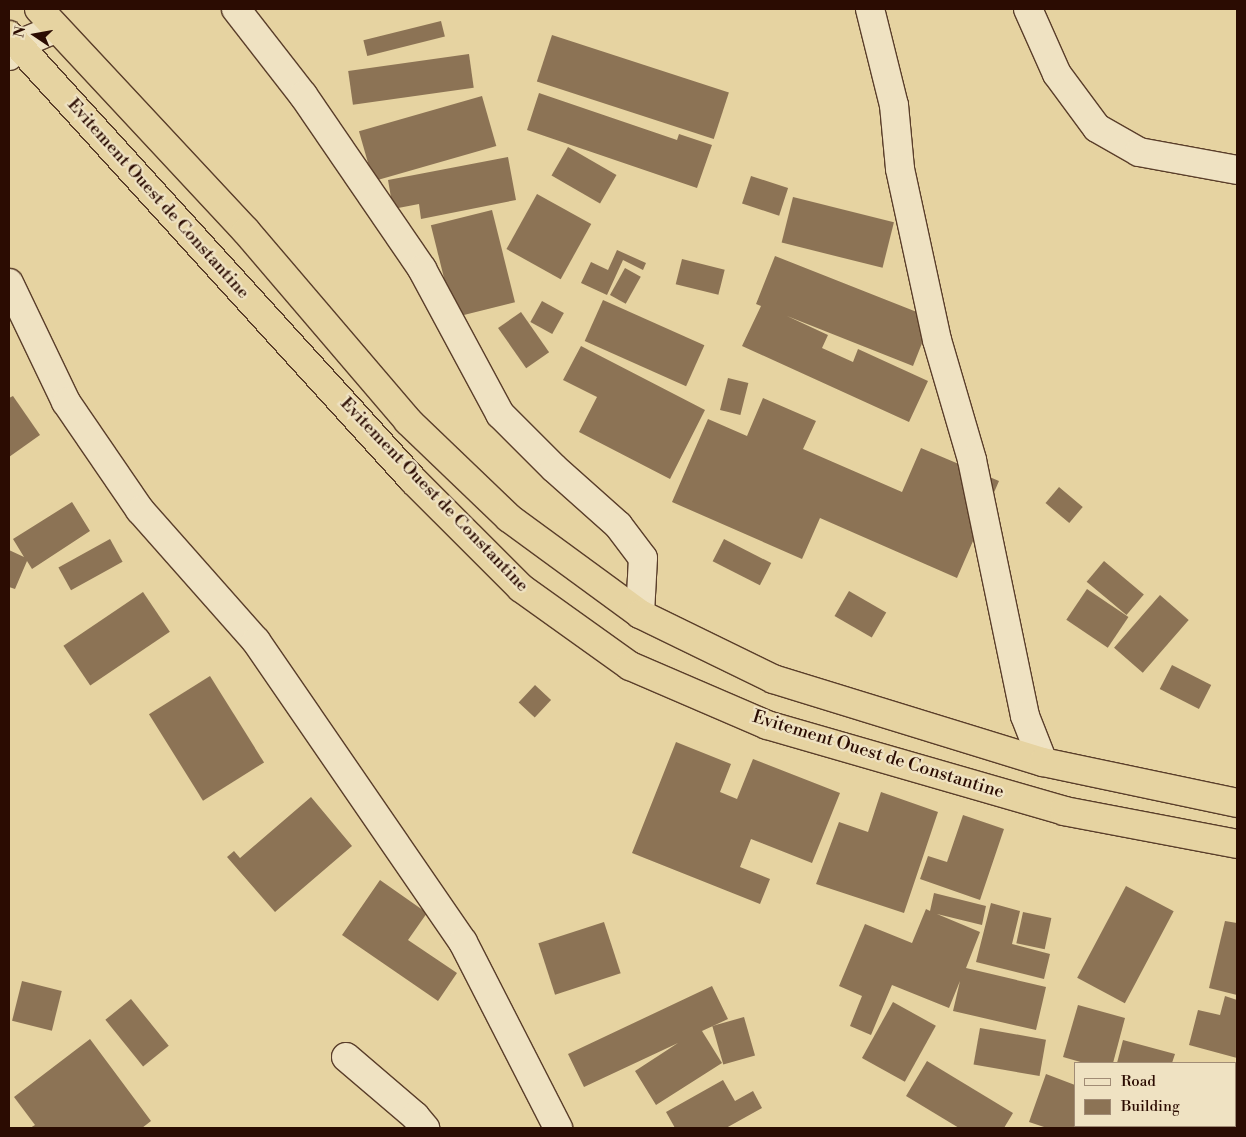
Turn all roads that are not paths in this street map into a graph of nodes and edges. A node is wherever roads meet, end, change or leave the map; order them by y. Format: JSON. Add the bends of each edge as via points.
{"nodes":[{"id":1,"x":236,"y":9,"type":"edge"},
{"id":2,"x":870,"y":9,"type":"edge"},
{"id":3,"x":1028,"y":9,"type":"edge"},
{"id":4,"x":47,"y":19,"type":"edge"},
{"id":5,"x":12,"y":46,"type":"edge"},
{"id":6,"x":1237,"y":170,"type":"edge"},
{"id":7,"x":9,"y":283,"type":"edge"},
{"id":8,"x":640,"y":614,"type":"junction"},
{"id":9,"x":1043,"y":762,"type":"junction"},
{"id":10,"x":1237,"y":803,"type":"edge"},
{"id":11,"x":1237,"y":844,"type":"edge"},
{"id":12,"x":346,"y":1057,"type":"dead end"},
{"id":13,"x":425,"y":1128,"type":"edge"},
{"id":14,"x":558,"y":1128,"type":"edge"}],
"edges":[{"from":1,"to":8,"type":"street","via":[[303,95],[422,269],[500,414],[618,525],[643,558]]},
{"from":2,"to":9,"type":"street","via":[[894,105],[900,169],[937,340],[972,460],[1025,716]]},
{"from":3,"to":6,"type":"street","via":[[1057,74],[1097,128],[1139,152]]},
{"from":4,"to":5,"type":"street"},
{"from":4,"to":8,"type":"highway","name":"Evitement Ouest de Constantine","via":[[246,231],[408,421],[509,518]]},
{"from":5,"to":11,"type":"highway","name":"Evitement Ouest de Constantine","via":[[421,487],[521,588],[630,666],[767,725],[1064,811]]},
{"from":7,"to":14,"type":"street","via":[[66,402],[135,502],[256,641],[463,942]]},
{"from":8,"to":9,"type":"highway","name":"Evitement Ouest de Constantine","via":[[773,679]]},
{"from":9,"to":10,"type":"highway","name":"Evitement Ouest de Constantine"},
{"from":12,"to":13,"type":"street"}]}
